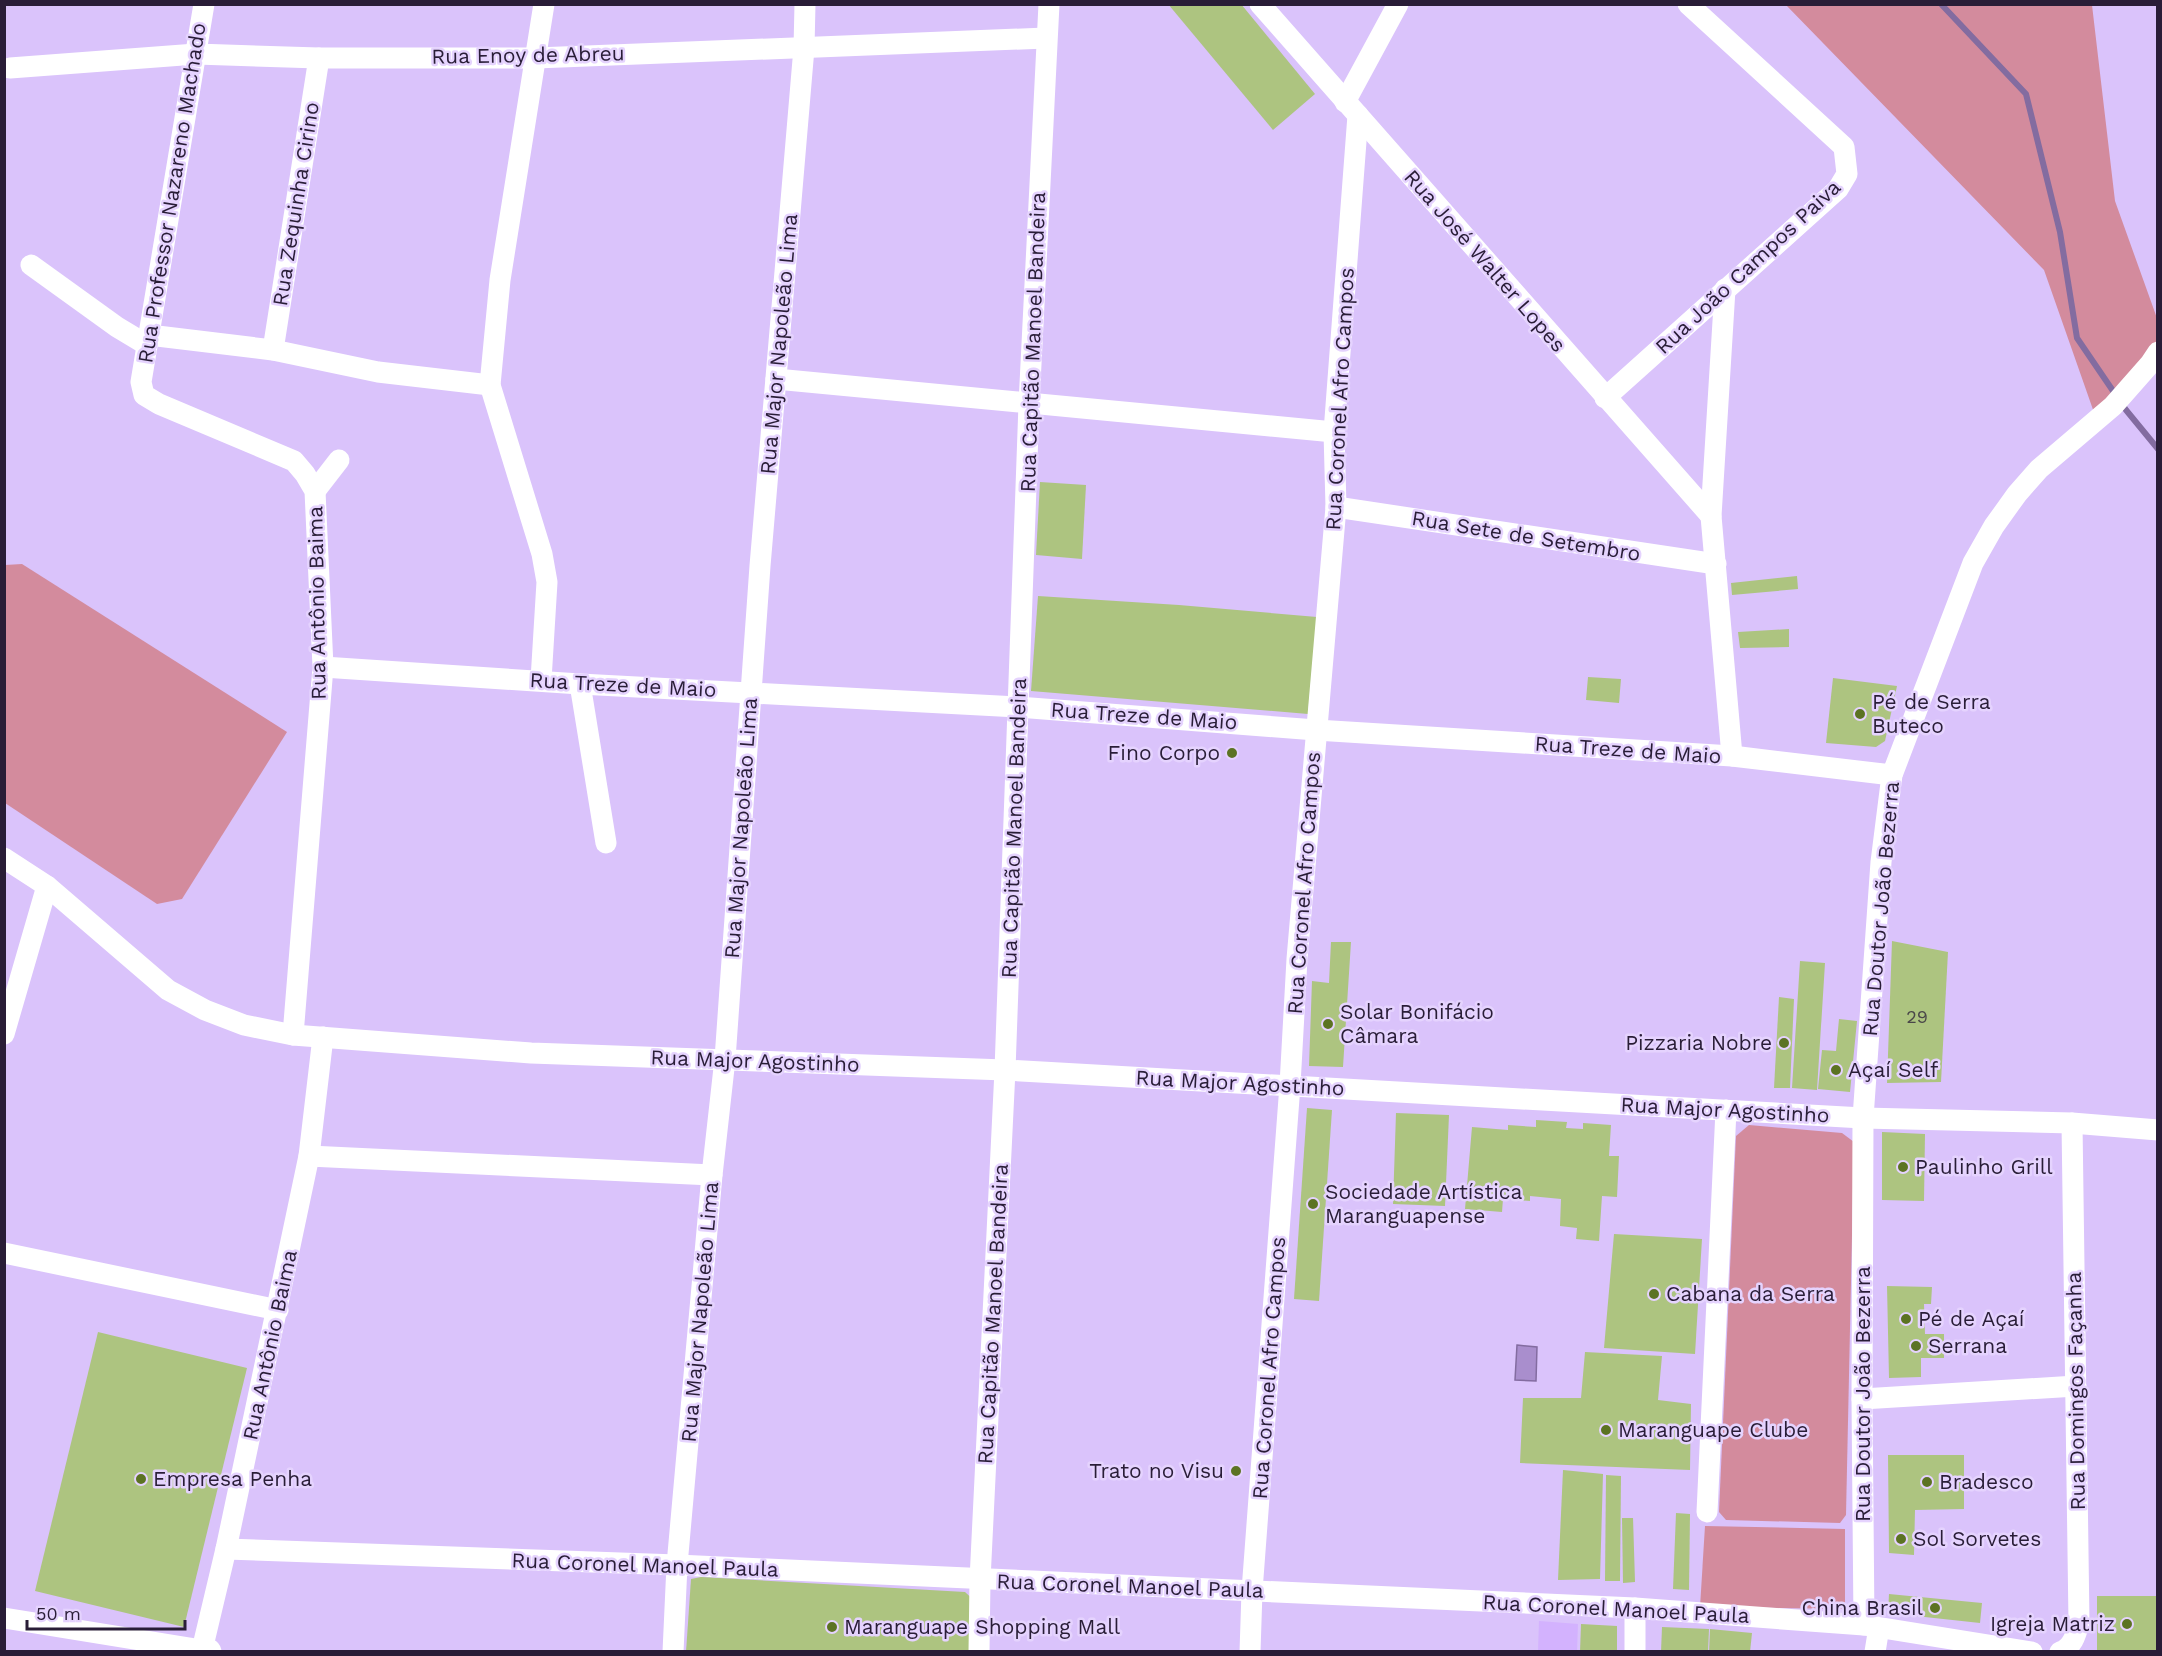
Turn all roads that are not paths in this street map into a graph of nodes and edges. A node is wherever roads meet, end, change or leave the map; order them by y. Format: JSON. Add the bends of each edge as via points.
{"nodes":[{"id":1,"x":204,"y":4,"type":"edge"},
{"id":2,"x":544,"y":4,"type":"edge"},
{"id":3,"x":805,"y":4,"type":"edge"},
{"id":4,"x":1048,"y":4,"type":"edge"},
{"id":5,"x":1260,"y":4,"type":"edge"},
{"id":6,"x":1398,"y":4,"type":"edge"},
{"id":7,"x":1689,"y":4,"type":"edge"},
{"id":8,"x":1046,"y":38,"type":"junction"},
{"id":9,"x":804,"y":48,"type":"junction"},
{"id":10,"x":196,"y":54,"type":"junction"},
{"id":11,"x":319,"y":58,"type":"junction"},
{"id":12,"x":536,"y":58,"type":"junction"},
{"id":13,"x":10,"y":68,"type":"dead end"},
{"id":14,"x":1351,"y":109,"type":"junction"},
{"id":15,"x":30,"y":265,"type":"dead end"},
{"id":16,"x":1725,"y":289,"type":"junction"},
{"id":17,"x":148,"y":340,"type":"junction"},
{"id":18,"x":273,"y":350,"type":"junction"},
{"id":19,"x":2157,"y":352,"type":"edge"},
{"id":20,"x":776,"y":379,"type":"junction"},
{"id":21,"x":141,"y":382,"type":"joint"},
{"id":22,"x":490,"y":386,"type":"junction"},
{"id":23,"x":1605,"y":398,"type":"junction"},
{"id":24,"x":1029,"y":404,"type":"junction"},
{"id":25,"x":1334,"y":432,"type":"junction"},
{"id":26,"x":339,"y":460,"type":"dead end"},
{"id":27,"x":315,"y":491,"type":"junction"},
{"id":28,"x":1336,"y":507,"type":"junction"},
{"id":29,"x":1711,"y":516,"type":"junction"},
{"id":30,"x":1716,"y":564,"type":"junction"},
{"id":31,"x":322,"y":667,"type":"junction"},
{"id":32,"x":541,"y":680,"type":"junction"},
{"id":33,"x":580,"y":684,"type":"junction"},
{"id":34,"x":752,"y":692,"type":"junction"},
{"id":35,"x":1018,"y":707,"type":"junction"},
{"id":36,"x":1316,"y":730,"type":"junction"},
{"id":37,"x":1732,"y":756,"type":"junction"},
{"id":38,"x":1892,"y":775,"type":"junction"},
{"id":39,"x":606,"y":843,"type":"dead end"},
{"id":40,"x":4,"y":858,"type":"edge"},
{"id":41,"x":47,"y":886,"type":"junction"},
{"id":42,"x":4,"y":1034,"type":"edge"},
{"id":43,"x":293,"y":1035,"type":"junction"},
{"id":44,"x":323,"y":1037,"type":"junction"},
{"id":45,"x":724,"y":1059,"type":"junction"},
{"id":46,"x":1005,"y":1070,"type":"junction"},
{"id":47,"x":1290,"y":1085,"type":"junction"},
{"id":48,"x":1726,"y":1110,"type":"junction"},
{"id":49,"x":1863,"y":1118,"type":"junction"},
{"id":50,"x":2072,"y":1123,"type":"junction"},
{"id":51,"x":2157,"y":1130,"type":"edge"},
{"id":52,"x":309,"y":1156,"type":"junction"},
{"id":53,"x":712,"y":1175,"type":"junction"},
{"id":54,"x":4,"y":1253,"type":"edge"},
{"id":55,"x":278,"y":1310,"type":"junction"},
{"id":56,"x":2076,"y":1386,"type":"junction"},
{"id":57,"x":1862,"y":1399,"type":"junction"},
{"id":58,"x":1707,"y":1512,"type":"dead end"},
{"id":59,"x":226,"y":1549,"type":"junction"},
{"id":60,"x":677,"y":1565,"type":"junction"},
{"id":61,"x":980,"y":1580,"type":"junction"},
{"id":62,"x":1252,"y":1591,"type":"junction"},
{"id":63,"x":1635,"y":1608,"type":"junction"},
{"id":64,"x":4,"y":1618,"type":"edge"},
{"id":65,"x":1872,"y":1626,"type":"junction"},
{"id":66,"x":203,"y":1651,"type":"edge"},
{"id":67,"x":673,"y":1652,"type":"edge"},
{"id":68,"x":979,"y":1652,"type":"edge"},
{"id":69,"x":1250,"y":1652,"type":"edge"},
{"id":70,"x":1635,"y":1652,"type":"edge"},
{"id":71,"x":1875,"y":1652,"type":"edge"},
{"id":72,"x":2032,"y":1652,"type":"edge"},
{"id":73,"x":2060,"y":1652,"type":"edge"}],
"edges":[{"from":1,"to":10,"type":"street","name":"Rua Professor Nazareno Machado"},
{"from":2,"to":12,"type":"street"},
{"from":3,"to":9,"type":"street","name":"Rua Major Napoleão Lima"},
{"from":4,"to":8,"type":"street","name":"Rua Capitão Manoel Bandeira"},
{"from":5,"to":14,"type":"street","name":"Rua José Walter Lopes"},
{"from":6,"to":14,"type":"street"},
{"from":7,"to":16,"type":"street","name":"Rua João Campos Paiva","via":[[1844,147],[1846,157],[1847,174],[1838,189]]},
{"from":8,"to":9,"type":"street","name":"Rua Enoy de Abreu"},
{"from":8,"to":24,"type":"street","name":"Rua Capitão Manoel Bandeira"},
{"from":9,"to":12,"type":"street","name":"Rua Enoy de Abreu"},
{"from":9,"to":20,"type":"street","name":"Rua Major Napoleão Lima"},
{"from":10,"to":11,"type":"street","name":"Rua Enoy de Abreu"},
{"from":10,"to":13,"type":"street","name":"Rua Enoy de Abreu"},
{"from":10,"to":17,"type":"street","name":"Rua Professor Nazareno Machado"},
{"from":11,"to":12,"type":"street","name":"Rua Enoy de Abreu"},
{"from":11,"to":18,"type":"street","name":"Rua Zequinha Cirino"},
{"from":12,"to":22,"type":"street","via":[[500,280]]},
{"from":14,"to":23,"type":"street","name":"Rua José Walter Lopes"},
{"from":14,"to":25,"type":"street","name":"Rua Coronel Afro Campos"},
{"from":15,"to":17,"type":"street","via":[[117,327]]},
{"from":16,"to":23,"type":"street","name":"Rua João Campos Paiva"},
{"from":16,"to":29,"type":"street"},
{"from":17,"to":18,"type":"street"},
{"from":17,"to":21,"type":"street","name":"Rua Professor Nazareno Machado"},
{"from":18,"to":22,"type":"street","via":[[378,372]]},
{"from":19,"to":38,"type":"street","name":"Rua Doutor João Bezerra","via":[[2113,406],[2039,469],[1994,526],[1973,563]]},
{"from":20,"to":24,"type":"street"},
{"from":20,"to":34,"type":"street","name":"Rua Major Napoleão Lima"},
{"from":21,"to":27,"type":"street","name":"Rua Antônio Baima","via":[[144,395],[159,404],[294,462]]},
{"from":22,"to":32,"type":"street","via":[[542,554],[547,582]]},
{"from":23,"to":29,"type":"street","name":"Rua José Walter Lopes"},
{"from":24,"to":25,"type":"street"},
{"from":24,"to":35,"type":"street","name":"Rua Capitão Manoel Bandeira"},
{"from":25,"to":28,"type":"street","name":"Rua Coronel Afro Campos"},
{"from":26,"to":27,"type":"street"},
{"from":27,"to":31,"type":"street","name":"Rua Antônio Baima"},
{"from":28,"to":30,"type":"street","name":"Rua Sete de Setembro"},
{"from":28,"to":36,"type":"street","name":"Rua Coronel Afro Campos"},
{"from":29,"to":30,"type":"street"},
{"from":30,"to":37,"type":"street"},
{"from":31,"to":32,"type":"street","name":"Rua Treze de Maio"},
{"from":31,"to":43,"type":"street","name":"Rua Antônio Baima"},
{"from":32,"to":33,"type":"street","name":"Rua Treze de Maio"},
{"from":33,"to":34,"type":"street","name":"Rua Treze de Maio"},
{"from":33,"to":39,"type":"street"},
{"from":34,"to":35,"type":"street","name":"Rua Treze de Maio"},
{"from":34,"to":45,"type":"street","name":"Rua Major Napoleão Lima"},
{"from":35,"to":36,"type":"street","name":"Rua Treze de Maio"},
{"from":35,"to":46,"type":"street","name":"Rua Capitão Manoel Bandeira"},
{"from":36,"to":37,"type":"street","name":"Rua Treze de Maio"},
{"from":36,"to":47,"type":"street","name":"Rua Coronel Afro Campos"},
{"from":37,"to":38,"type":"street","name":"Rua Treze de Maio"},
{"from":38,"to":49,"type":"street","name":"Rua Doutor João Bezerra","via":[[1881,862]]},
{"from":40,"to":41,"type":"street","name":"Rua Major Agostinho"},
{"from":41,"to":42,"type":"street"},
{"from":41,"to":43,"type":"street","name":"Rua Major Agostinho","via":[[168,990],[244,1025]]},
{"from":43,"to":44,"type":"street","name":"Rua Major Agostinho"},
{"from":44,"to":45,"type":"street","name":"Rua Major Agostinho","via":[[531,1053]]},
{"from":44,"to":52,"type":"street","name":"Rua Antônio Baima"},
{"from":45,"to":46,"type":"street","name":"Rua Major Agostinho"},
{"from":45,"to":53,"type":"street","name":"Rua Major Napoleão Lima"},
{"from":46,"to":47,"type":"street","name":"Rua Major Agostinho"},
{"from":46,"to":61,"type":"street","name":"Rua Capitão Manoel Bandeira"},
{"from":47,"to":48,"type":"street","name":"Rua Major Agostinho"},
{"from":47,"to":62,"type":"street","name":"Rua Coronel Afro Campos"},
{"from":48,"to":49,"type":"street","name":"Rua Major Agostinho"},
{"from":48,"to":58,"type":"street"},
{"from":49,"to":50,"type":"street","name":"Rua Major Agostinho"},
{"from":49,"to":57,"type":"street","name":"Rua Doutor João Bezerra"},
{"from":50,"to":51,"type":"street","name":"Rua Major Agostinho"},
{"from":50,"to":56,"type":"street","name":"Rua Domingos Façanha"},
{"from":52,"to":53,"type":"street"},
{"from":52,"to":55,"type":"street","name":"Rua Antônio Baima"},
{"from":53,"to":60,"type":"street","name":"Rua Major Napoleão Lima"},
{"from":54,"to":55,"type":"street"},
{"from":55,"to":59,"type":"street","name":"Rua Antônio Baima"},
{"from":56,"to":57,"type":"street"},
{"from":56,"to":73,"type":"street","name":"Rua Domingos Façanha","via":[[2079,1623],[2072,1643]]},
{"from":57,"to":65,"type":"street","name":"Rua Doutor João Bezerra"},
{"from":59,"to":60,"type":"street","name":"Rua Coronel Manoel Paula"},
{"from":59,"to":66,"type":"street","name":"Rua Antônio Baima"},
{"from":60,"to":61,"type":"street","name":"Rua Coronel Manoel Paula"},
{"from":60,"to":67,"type":"street","name":"Rua Major Napoleão Lima"},
{"from":61,"to":62,"type":"street","name":"Rua Coronel Manoel Paula"},
{"from":61,"to":68,"type":"street","name":"Rua Capitão Manoel Bandeira"},
{"from":62,"to":63,"type":"street","name":"Rua Coronel Manoel Paula"},
{"from":62,"to":69,"type":"street","name":"Rua Coronel Afro Campos"},
{"from":63,"to":65,"type":"street","name":"Rua Coronel Manoel Paula"},
{"from":63,"to":70,"type":"street"},
{"from":64,"to":66,"type":"street"},
{"from":65,"to":71,"type":"street","name":"Rua Doutor João Bezerra"},
{"from":65,"to":72,"type":"street","name":"Rua Coronel Manoel Paula"}]}
